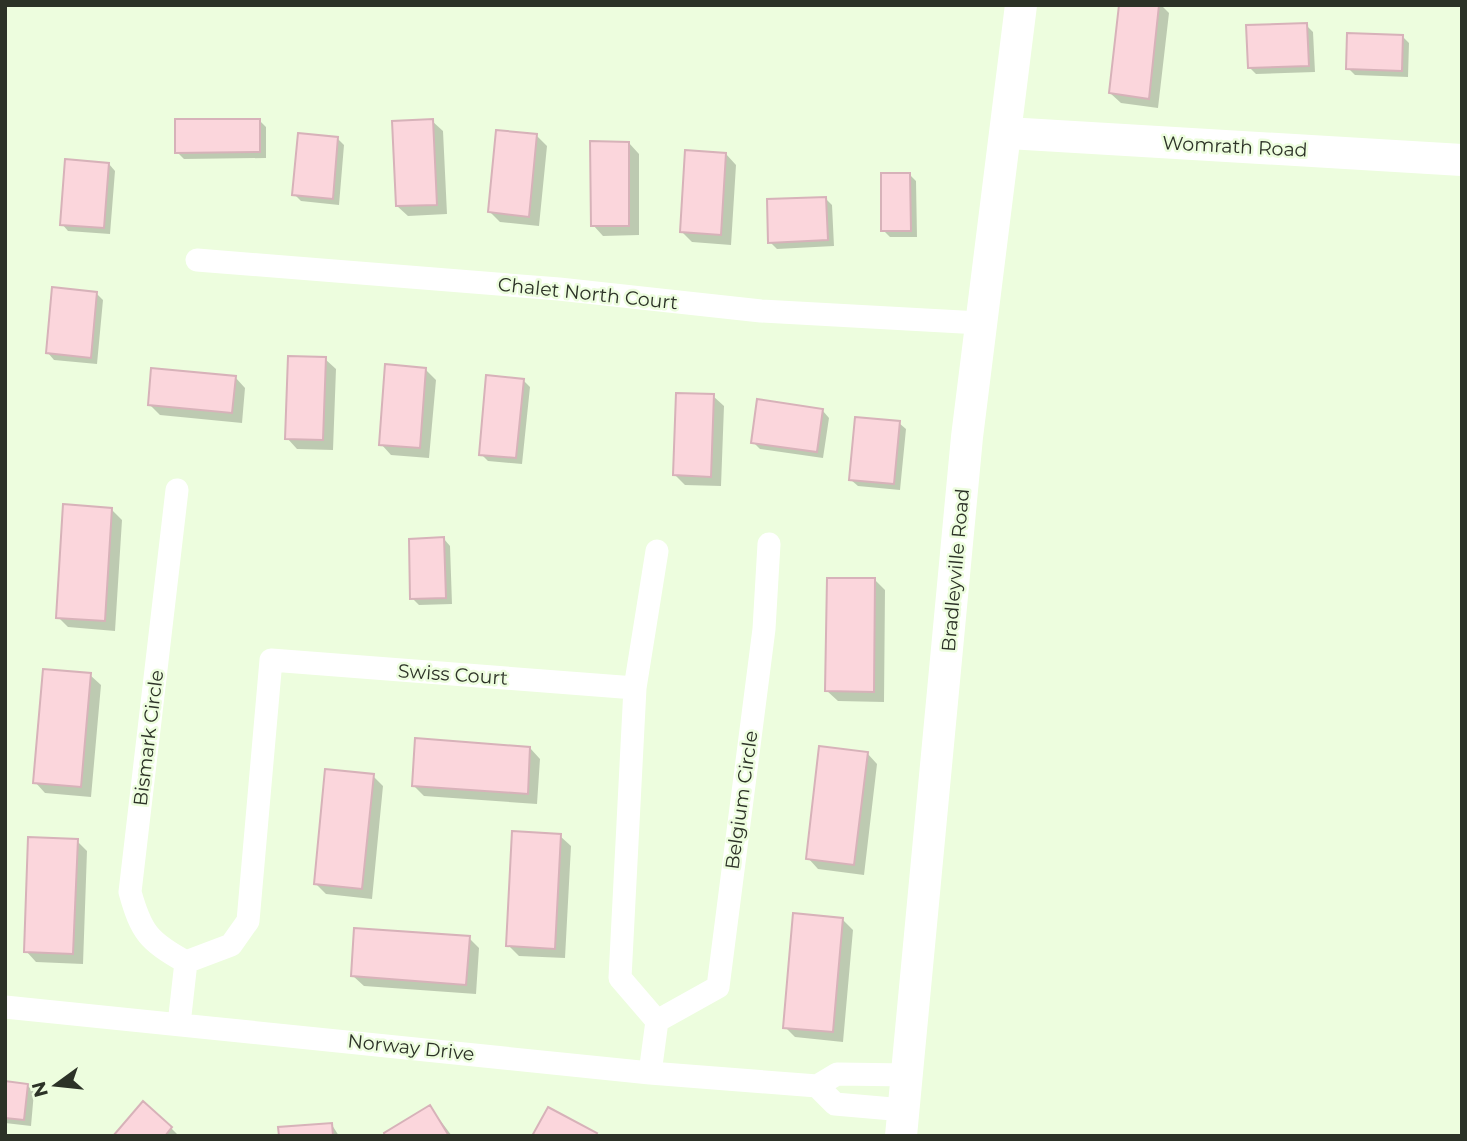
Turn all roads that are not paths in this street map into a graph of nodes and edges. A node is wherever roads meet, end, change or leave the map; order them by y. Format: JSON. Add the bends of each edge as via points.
{"nodes":[{"id":1,"x":1021,"y":5,"type":"edge"},
{"id":2,"x":1008,"y":133,"type":"junction"},
{"id":3,"x":1462,"y":160,"type":"edge"},
{"id":4,"x":197,"y":260,"type":"dead end"},
{"id":5,"x":980,"y":323,"type":"junction"},
{"id":6,"x":177,"y":489,"type":"dead end"},
{"id":7,"x":769,"y":544,"type":"dead end"},
{"id":8,"x":657,"y":551,"type":"dead end"},
{"id":9,"x":635,"y":688,"type":"junction"},
{"id":10,"x":186,"y":962,"type":"junction"},
{"id":11,"x":5,"y":1007,"type":"edge"},
{"id":12,"x":657,"y":1021,"type":"junction"},
{"id":13,"x":179,"y":1024,"type":"junction"},
{"id":14,"x":650,"y":1073,"type":"junction"},
{"id":15,"x":909,"y":1075,"type":"junction"},
{"id":16,"x":817,"y":1086,"type":"junction"},
{"id":17,"x":903,"y":1123,"type":"edge"}],
"edges":[{"from":1,"to":2,"type":"street","name":"Bradleyville Road"},
{"from":2,"to":3,"type":"street","name":"Womrath Road"},
{"from":2,"to":5,"type":"street","name":"Bradleyville Road"},
{"from":4,"to":5,"type":"street","name":"Chalet North Court","via":[[559,289],[761,311]]},
{"from":5,"to":15,"type":"street","name":"Bradleyville Road"},
{"from":6,"to":10,"type":"street","name":"Bismark Circle","via":[[130,891],[138,921],[154,945]]},
{"from":7,"to":12,"type":"street","name":"Belgium Circle","via":[[764,629],[718,987]]},
{"from":8,"to":9,"type":"street"},
{"from":9,"to":10,"type":"street","name":"Swiss Court","via":[[271,660],[248,921],[231,945]]},
{"from":9,"to":12,"type":"street","via":[[620,978]]},
{"from":10,"to":13,"type":"street"},
{"from":11,"to":13,"type":"street","name":"Norway Drive"},
{"from":12,"to":14,"type":"street"},
{"from":13,"to":14,"type":"street","name":"Norway Drive"},
{"from":14,"to":16,"type":"street","name":"Norway Drive"},
{"from":15,"to":16,"type":"street","name":"Norway Drive","via":[[836,1074]]},
{"from":15,"to":17,"type":"street","name":"Bradleyville Road"},
{"from":16,"to":17,"type":"street","name":"Norway Drive","via":[[835,1104]]}]}
